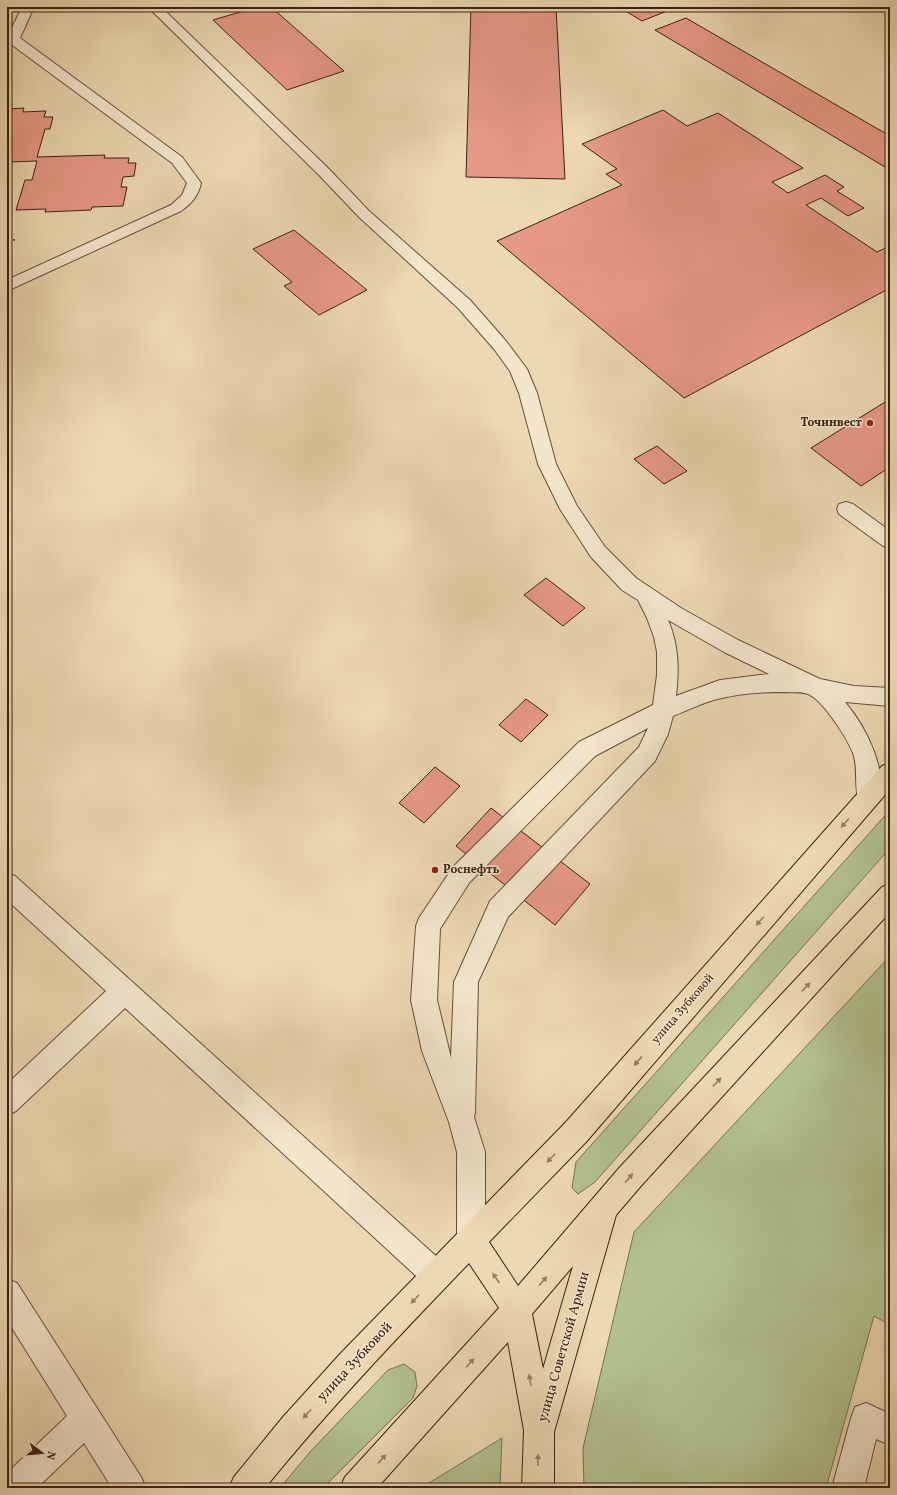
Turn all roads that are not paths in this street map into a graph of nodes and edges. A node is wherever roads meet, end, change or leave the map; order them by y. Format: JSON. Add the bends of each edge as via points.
{"nodes":[{"id":1,"x":28,"y":7,"type":"edge"},
{"id":2,"x":154,"y":7,"type":"edge"},
{"id":3,"x":13,"y":27,"type":"edge"},
{"id":4,"x":7,"y":286,"type":"edge"},
{"id":5,"x":846,"y":509,"type":"dead end"},
{"id":6,"x":890,"y":541,"type":"edge"},
{"id":7,"x":645,"y":595,"type":"junction"},
{"id":8,"x":816,"y":687,"type":"junction"},
{"id":9,"x":890,"y":696,"type":"edge"},
{"id":10,"x":663,"y":710,"type":"junction"},
{"id":11,"x":890,"y":773,"type":"edge"},
{"id":12,"x":868,"y":797,"type":"junction"},
{"id":13,"x":7,"y":884,"type":"edge"},
{"id":14,"x":890,"y":895,"type":"edge"},
{"id":15,"x":125,"y":992,"type":"junction"},
{"id":16,"x":7,"y":1102,"type":"edge"},
{"id":17,"x":462,"y":1122,"type":"junction"},
{"id":18,"x":604,"y":1208,"type":"junction"},
{"id":19,"x":470,"y":1240,"type":"junction"},
{"id":20,"x":437,"y":1276,"type":"junction"},
{"id":21,"x":7,"y":1293,"type":"edge"},
{"id":22,"x":518,"y":1310,"type":"junction"},
{"id":23,"x":87,"y":1419,"type":"junction"},
{"id":24,"x":890,"y":1430,"type":"edge"},
{"id":25,"x":539,"y":1432,"type":"junction"},
{"id":26,"x":14,"y":1488,"type":"edge"},
{"id":27,"x":130,"y":1488,"type":"edge"},
{"id":28,"x":245,"y":1488,"type":"edge"},
{"id":29,"x":356,"y":1488,"type":"edge"},
{"id":30,"x":538,"y":1488,"type":"edge"},
{"id":31,"x":848,"y":1488,"type":"edge"}],
"edges":[{"from":1,"to":3,"type":"street"},
{"from":2,"to":7,"type":"street","via":[[364,214],[464,304],[500,345],[518,368],[528,393],[547,464],[569,509],[598,552],[630,584]]},
{"from":3,"to":4,"type":"street","via":[[14,39],[177,160],[194,183],[191,194],[176,208]]},
{"from":5,"to":6,"type":"street"},
{"from":7,"to":8,"type":"street","via":[[731,646]]},
{"from":7,"to":10,"type":"street","via":[[654,609],[666,643],[668,663]]},
{"from":8,"to":9,"type":"street","via":[[854,695]]},
{"from":8,"to":10,"type":"street","via":[[766,683],[720,689]]},
{"from":8,"to":12,"type":"street","via":[[849,723],[864,754],[868,772]]},
{"from":10,"to":17,"type":"street","via":[[658,731],[647,754],[499,909],[466,982]]},
{"from":10,"to":17,"type":"street","via":[[587,749],[461,875],[428,926],[424,1000],[435,1052]]},
{"from":11,"to":12,"type":"main road","name":"улица Зубковой"},
{"from":12,"to":19,"type":"main road","name":"улица Зубковой","one_way":true,"via":[[576,1132]]},
{"from":13,"to":15,"type":"street"},
{"from":18,"to":14,"type":"main road","one_way":true},
{"from":15,"to":16,"type":"street"},
{"from":15,"to":20,"type":"street"},
{"from":17,"to":19,"type":"street","via":[[471,1152]]},
{"from":22,"to":18,"type":"main road","one_way":true},
{"from":18,"to":25,"type":"main road","name":"улица Советской Армии"},
{"from":19,"to":20,"type":"main road","name":"улица Зубковой"},
{"from":22,"to":19,"type":"main road","one_way":true},
{"from":20,"to":28,"type":"main road","name":"улица Зубковой","one_way":true,"via":[[299,1422]]},
{"from":21,"to":23,"type":"street"},
{"from":25,"to":22,"type":"main road","one_way":true},
{"from":29,"to":22,"type":"main road","one_way":true},
{"from":23,"to":26,"type":"street"},
{"from":23,"to":27,"type":"street"},
{"from":24,"to":31,"type":"street","via":[[866,1418]]},
{"from":30,"to":25,"type":"main road","name":"улица Советской Армии","one_way":true}]}
